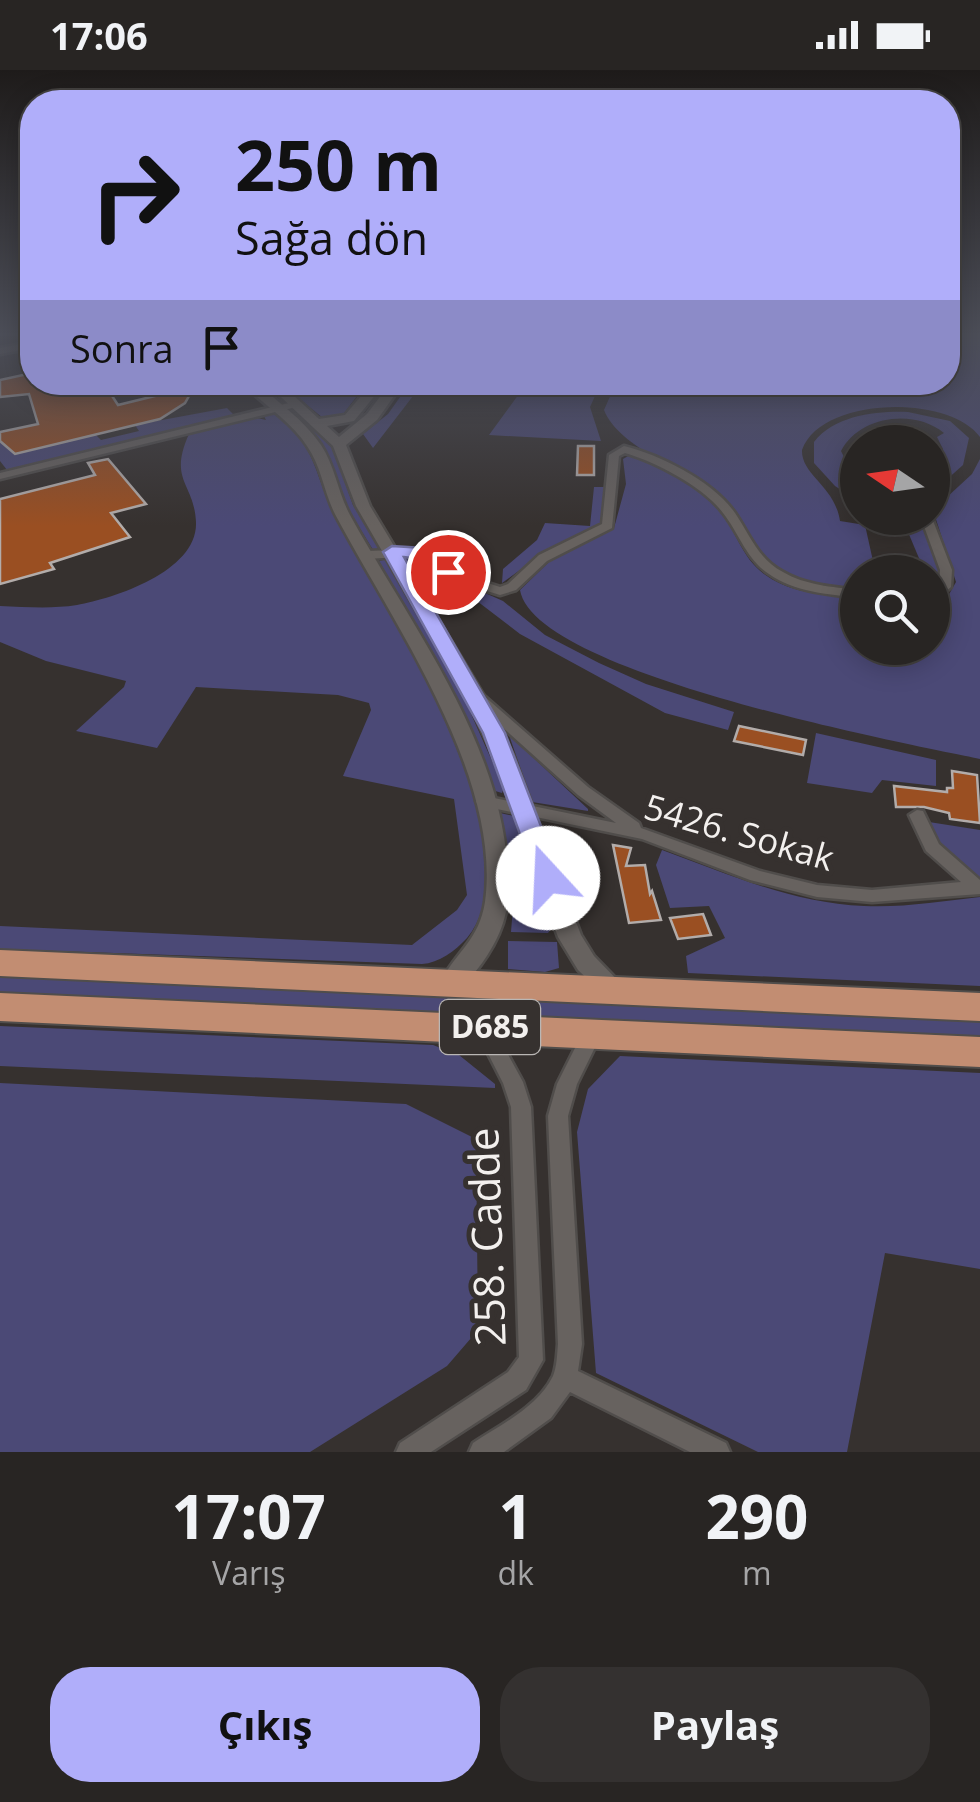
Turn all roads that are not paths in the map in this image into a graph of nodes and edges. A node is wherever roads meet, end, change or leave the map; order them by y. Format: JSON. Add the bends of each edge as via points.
{"nodes":[{"id":1,"x":265,"y":397,"type":"edge"},
{"id":2,"x":289,"y":397,"type":"edge"},
{"id":3,"x":367,"y":397,"type":"edge"},
{"id":4,"x":387,"y":397,"type":"edge"},
{"id":5,"x":297,"y":404,"type":"junction"},
{"id":6,"x":278,"y":409,"type":"junction"},
{"id":7,"x":319,"y":423,"type":"junction"},
{"id":8,"x":339,"y":444,"type":"junction"},
{"id":9,"x":0,"y":476,"type":"edge"},
{"id":10,"x":392,"y":552,"type":"junction"},
{"id":11,"x":367,"y":555,"type":"junction"},
{"id":12,"x":840,"y":592,"type":"edge"},
{"id":13,"x":476,"y":696,"type":"junction"},
{"id":14,"x":484,"y":801,"type":"junction"},
{"id":15,"x":524,"y":810,"type":"junction"},
{"id":16,"x":917,"y":815,"type":"dead end"},
{"id":17,"x":645,"y":834,"type":"junction"},
{"id":18,"x":979,"y":888,"type":"edge"},
{"id":19,"x":0,"y":963,"type":"edge"},
{"id":20,"x":453,"y":981,"type":"junction"},
{"id":21,"x":615,"y":990,"type":"junction"},
{"id":22,"x":0,"y":1007,"type":"edge"},
{"id":23,"x":980,"y":1007,"type":"edge"},
{"id":24,"x":483,"y":1026,"type":"junction"},
{"id":25,"x":592,"y":1033,"type":"junction"},
{"id":26,"x":980,"y":1052,"type":"edge"},
{"id":27,"x":567,"y":1378,"type":"junction"},
{"id":28,"x":410,"y":1452,"type":"edge"},
{"id":29,"x":482,"y":1452,"type":"edge"},
{"id":30,"x":717,"y":1452,"type":"edge"}],
"edges":[{"from":1,"to":6,"type":"street"},
{"from":2,"to":5,"type":"street"},
{"from":3,"to":7,"type":"street","via":[[349,418]]},
{"from":4,"to":8,"type":"street"},
{"from":5,"to":6,"type":"street"},
{"from":5,"to":7,"type":"street"},
{"from":6,"to":9,"type":"street"},
{"from":6,"to":11,"type":"street","via":[[318,451],[339,508]]},
{"from":7,"to":8,"type":"street"},
{"from":8,"to":10,"type":"street","via":[[363,506]]},
{"from":10,"to":11,"type":"street"},
{"from":10,"to":12,"type":"street","via":[[417,552],[471,583],[508,590],[544,558],[608,526],[614,454],[624,449],[717,499],[772,572]]},
{"from":10,"to":13,"type":"street"},
{"from":11,"to":14,"type":"street","via":[[442,693]]},
{"from":13,"to":15,"type":"street"},
{"from":13,"to":17,"type":"street","via":[[604,808]]},
{"from":14,"to":15,"type":"street","name":"5426. Sokak"},
{"from":14,"to":20,"type":"street","via":[[497,878],[494,915],[481,949]]},
{"from":15,"to":17,"type":"street","name":"5426. Sokak"},
{"from":15,"to":21,"type":"street","via":[[570,937]]},
{"from":16,"to":18,"type":"street","via":[[932,847]]},
{"from":17,"to":18,"type":"street","name":"5426. Sokak","via":[[817,891],[872,896]]},
{"from":19,"to":20,"type":"highway","number":"D685"},
{"from":20,"to":21,"type":"highway","number":"D685"},
{"from":21,"to":23,"type":"highway","number":"D685"},
{"from":22,"to":24,"type":"highway","number":"D685"},
{"from":24,"to":25,"type":"highway","number":"D685"},
{"from":24,"to":28,"type":"street","name":"258. Cadde","via":[[521,1107],[532,1360],[518,1380]]},
{"from":25,"to":26,"type":"highway","number":"D685"},
{"from":25,"to":27,"type":"street","name":"258. Cadde","via":[[558,1116]]},
{"from":27,"to":29,"type":"street","via":[[549,1404]]},
{"from":27,"to":30,"type":"street"}]}
